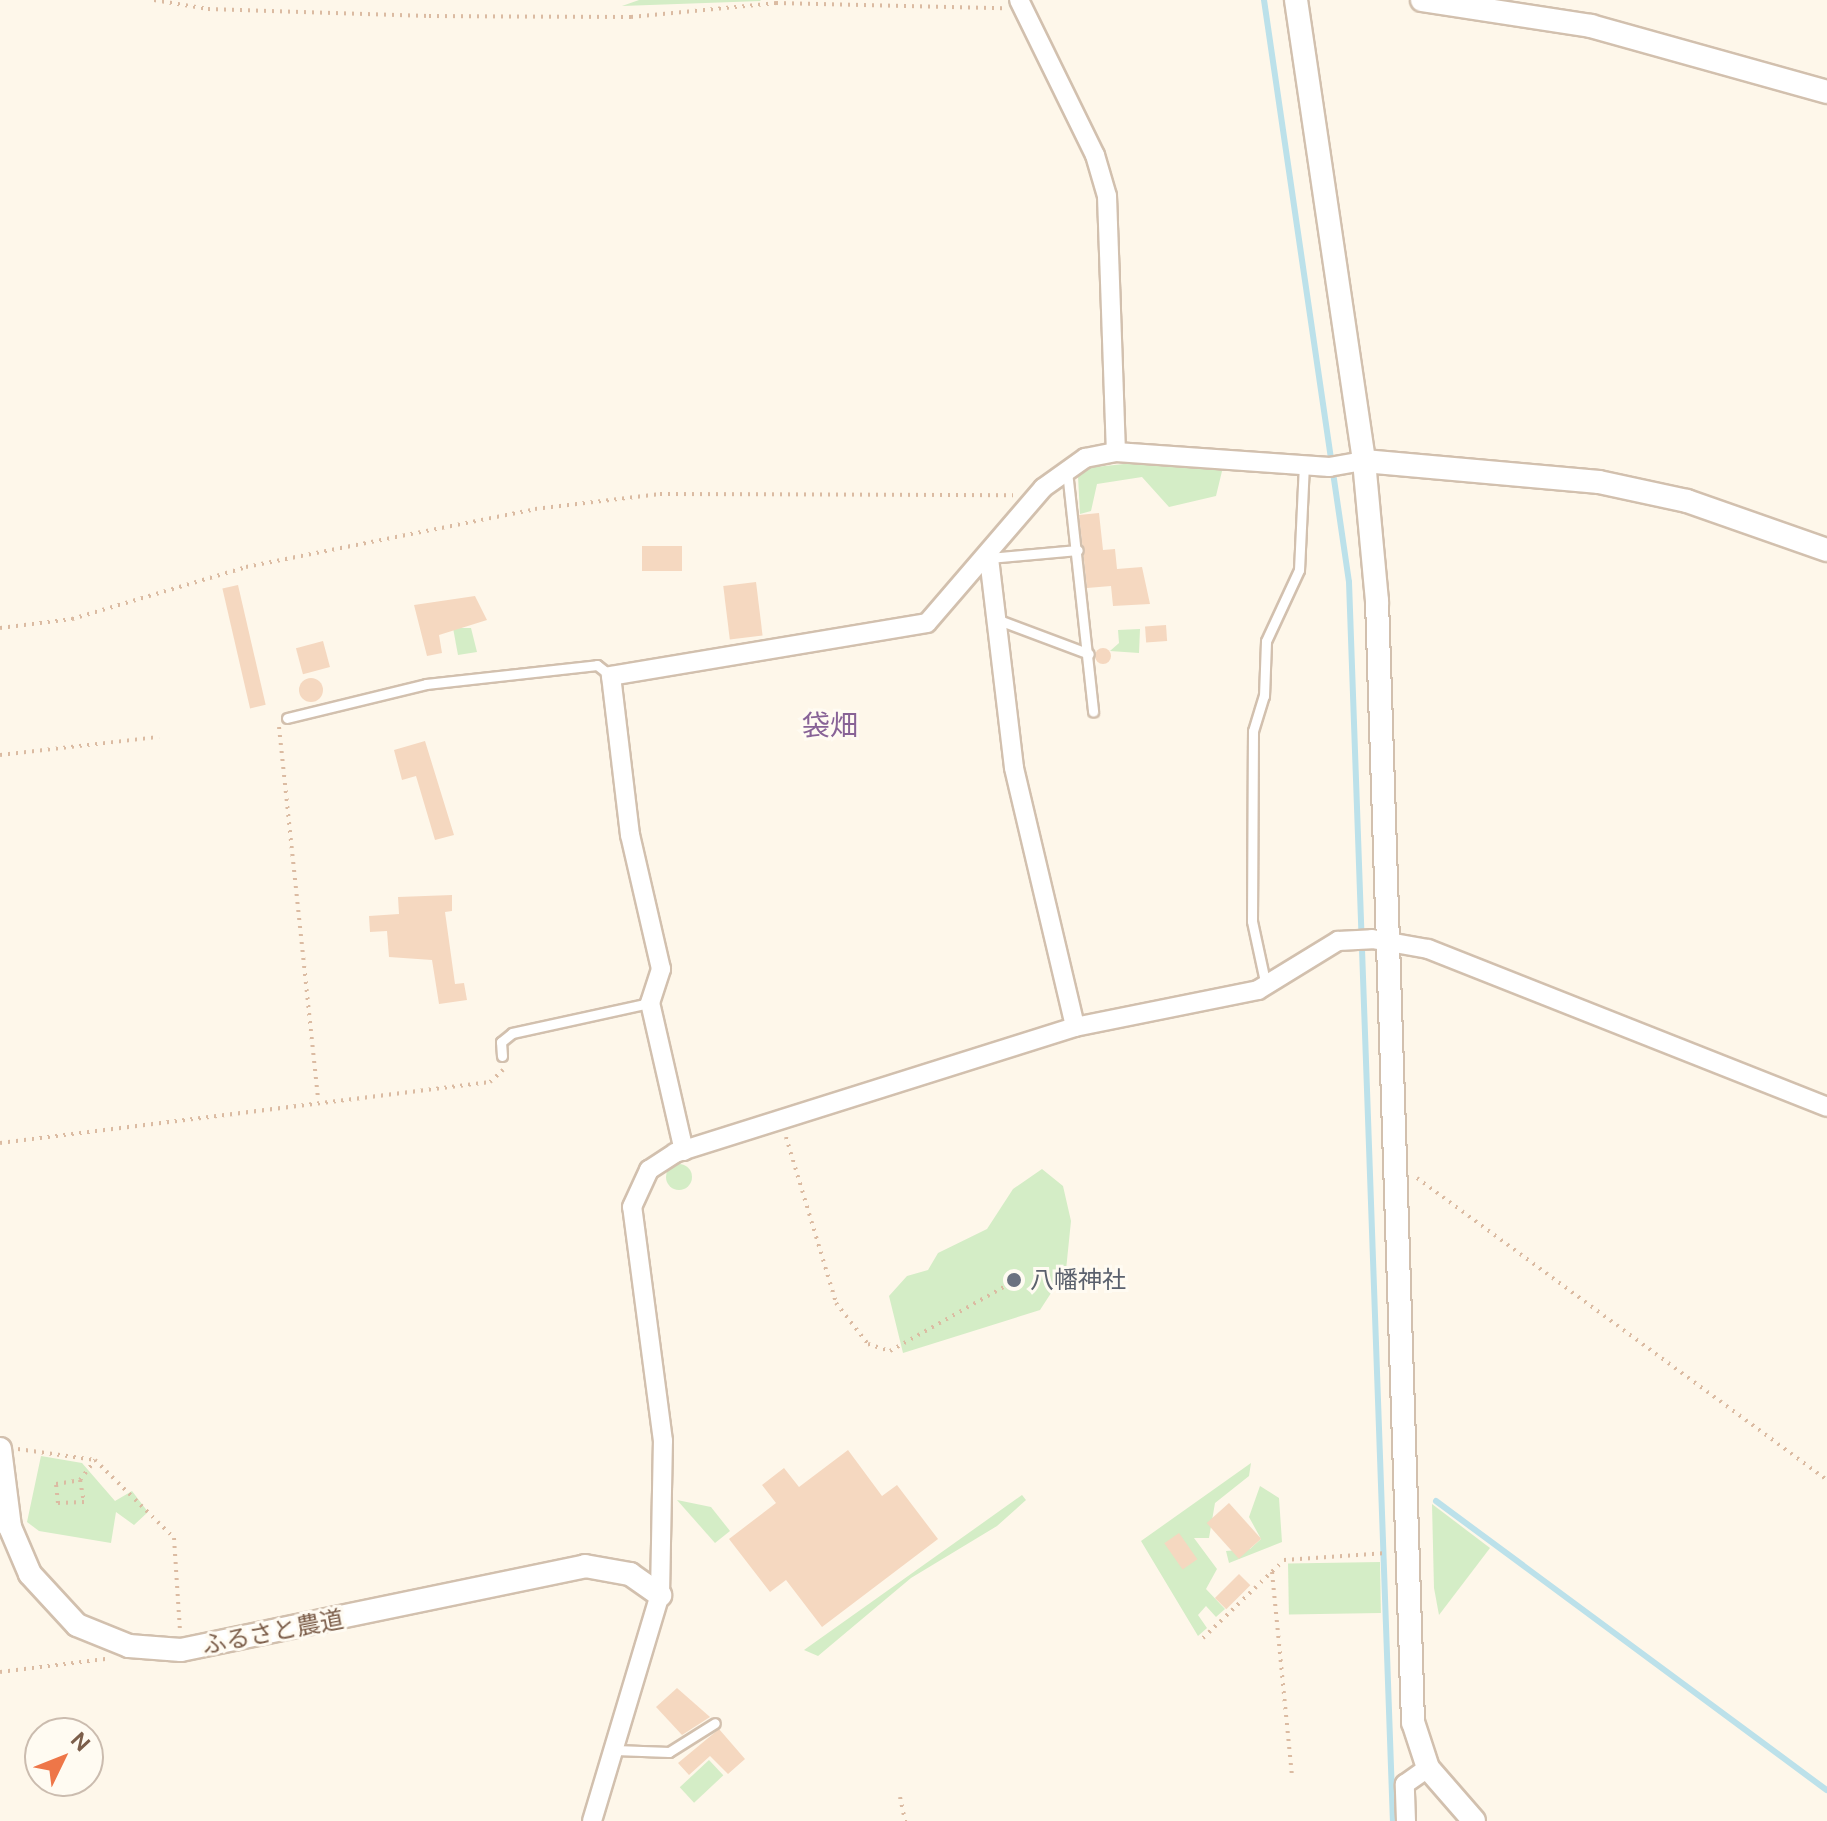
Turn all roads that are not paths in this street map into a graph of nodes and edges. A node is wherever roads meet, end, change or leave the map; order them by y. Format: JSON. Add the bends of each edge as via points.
{"nodes":[{"id":1,"x":1297,"y":0,"type":"edge"},
{"id":2,"x":1422,"y":0,"type":"edge"},
{"id":3,"x":1020,"y":2,"type":"edge"},
{"id":4,"x":1827,"y":92,"type":"edge"},
{"id":5,"x":1116,"y":452,"type":"junction"},
{"id":6,"x":1304,"y":462,"type":"junction"},
{"id":7,"x":1346,"y":464,"type":"junction"},
{"id":8,"x":1066,"y":468,"type":"junction"},
{"id":9,"x":1078,"y":550,"type":"junction"},
{"id":10,"x":1827,"y":550,"type":"edge"},
{"id":11,"x":989,"y":558,"type":"junction"},
{"id":12,"x":996,"y":619,"type":"junction"},
{"id":13,"x":1089,"y":654,"type":"junction"},
{"id":14,"x":611,"y":676,"type":"junction"},
{"id":15,"x":1093,"y":712,"type":"dead end"},
{"id":16,"x":287,"y":718,"type":"road end"},
{"id":17,"x":1372,"y":939,"type":"junction"},
{"id":18,"x":1266,"y":986,"type":"junction"},
{"id":19,"x":650,"y":1003,"type":"junction"},
{"id":20,"x":1075,"y":1027,"type":"junction"},
{"id":21,"x":502,"y":1056,"type":"road end"},
{"id":22,"x":1827,"y":1107,"type":"edge"},
{"id":23,"x":684,"y":1151,"type":"junction"},
{"id":24,"x":0,"y":1449,"type":"edge"},
{"id":25,"x":660,"y":1595,"type":"junction"},
{"id":26,"x":715,"y":1723,"type":"dead end"},
{"id":27,"x":615,"y":1750,"type":"junction"},
{"id":28,"x":1428,"y":1768,"type":"junction"},
{"id":29,"x":592,"y":1821,"type":"edge"},
{"id":30,"x":1406,"y":1821,"type":"edge"},
{"id":31,"x":1474,"y":1821,"type":"edge"}],
"edges":[{"from":1,"to":7,"type":"street"},
{"from":2,"to":4,"type":"street","via":[[1591,26]]},
{"from":3,"to":5,"type":"street","via":[[1095,155],[1107,196]]},
{"from":5,"to":6,"type":"street"},
{"from":5,"to":8,"type":"street"},
{"from":6,"to":7,"type":"street"},
{"from":6,"to":18,"type":"lane","via":[[1299,570],[1266,641],[1264,696],[1253,731],[1252,921]]},
{"from":7,"to":10,"type":"street","via":[[1599,482],[1687,501]]},
{"from":7,"to":17,"type":"street","via":[[1377,601]]},
{"from":8,"to":9,"type":"lane"},
{"from":8,"to":11,"type":"street","via":[[1043,488]]},
{"from":9,"to":11,"type":"lane"},
{"from":9,"to":13,"type":"lane"},
{"from":11,"to":12,"type":"street"},
{"from":11,"to":14,"type":"street","via":[[927,623]]},
{"from":12,"to":13,"type":"lane"},
{"from":12,"to":20,"type":"street","via":[[1014,768]]},
{"from":13,"to":15,"type":"lane"},
{"from":14,"to":16,"type":"lane","via":[[597,665],[426,684]]},
{"from":14,"to":19,"type":"street","via":[[630,835],[661,969]]},
{"from":17,"to":18,"type":"street","via":[[1327,946]]},
{"from":17,"to":22,"type":"street"},
{"from":17,"to":28,"type":"street","via":[[1393,1159],[1410,1680]]},
{"from":18,"to":20,"type":"street"},
{"from":19,"to":21,"type":"lane","via":[[512,1033],[501,1042]]},
{"from":19,"to":23,"type":"street"},
{"from":20,"to":23,"type":"street"},
{"from":23,"to":25,"type":"street","via":[[649,1170],[632,1207],[663,1441]]},
{"from":24,"to":25,"type":"street","name":"ふるさと農道","via":[[10,1527],[30,1574],[77,1625],[141,1648],[181,1650],[585,1566],[630,1574]]},
{"from":25,"to":27,"type":"street"},
{"from":26,"to":27,"type":"lane","via":[[669,1752]]},
{"from":27,"to":29,"type":"street"},
{"from":28,"to":30,"type":"street","via":[[1405,1784]]},
{"from":28,"to":31,"type":"street"}]}
